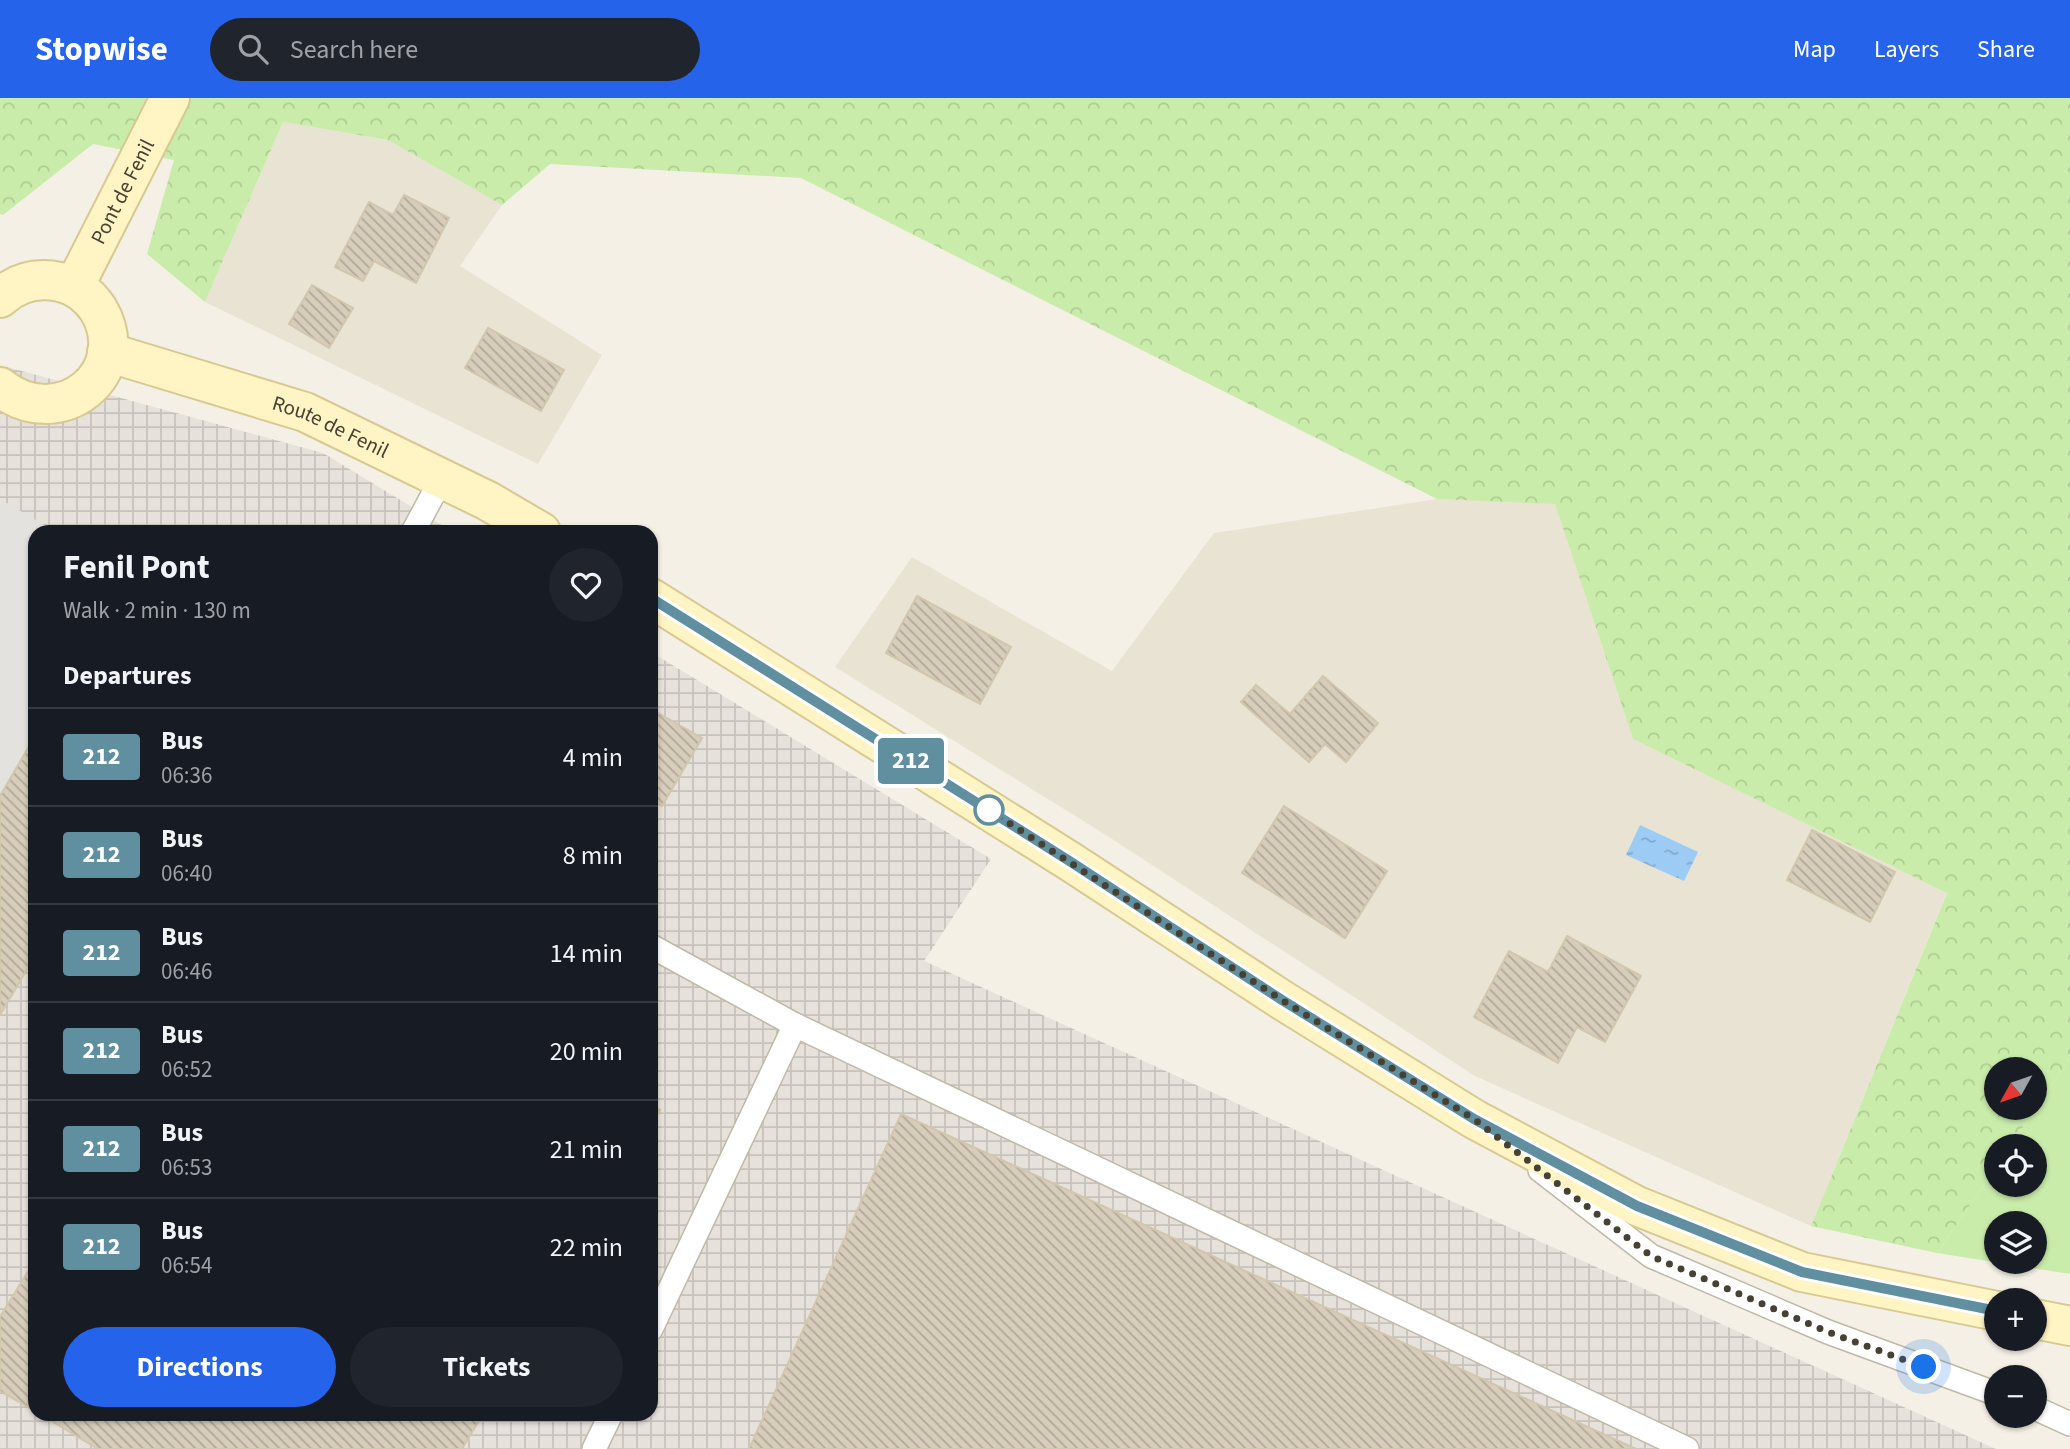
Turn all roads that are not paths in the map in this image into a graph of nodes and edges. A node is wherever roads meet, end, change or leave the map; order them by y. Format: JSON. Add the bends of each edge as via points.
{"nodes":[{"id":1,"x":170,"y":98,"type":"edge"},
{"id":2,"x":74,"y":287,"type":"junction"},
{"id":3,"x":0,"y":298,"type":"edge"},
{"id":4,"x":107,"y":352,"type":"junction"},
{"id":5,"x":0,"y":387,"type":"edge"},
{"id":6,"x":442,"y":478,"type":"junction"},
{"id":7,"x":417,"y":525,"type":"edge"},
{"id":8,"x":520,"y":525,"type":"edge"},
{"id":9,"x":658,"y":602,"type":"edge"},
{"id":10,"x":658,"y":950,"type":"edge"},
{"id":11,"x":795,"y":1025,"type":"junction"},
{"id":12,"x":1474,"y":1119,"type":"junction"},
{"id":13,"x":1984,"y":1308,"type":"edge"},
{"id":14,"x":658,"y":1314,"type":"edge"},
{"id":15,"x":2047,"y":1321,"type":"edge"},
{"id":16,"x":2070,"y":1326,"type":"edge"},
{"id":17,"x":1984,"y":1389,"type":"edge"},
{"id":18,"x":2047,"y":1413,"type":"edge"},
{"id":19,"x":608,"y":1421,"type":"edge"},
{"id":20,"x":2070,"y":1424,"type":"edge"},
{"id":21,"x":594,"y":1449,"type":"edge"},
{"id":22,"x":1687,"y":1449,"type":"edge"}],
"edges":[{"from":1,"to":2,"type":"street","name":"Pont de Fenil"},
{"from":2,"to":3,"type":"street","via":[[52,280],[31,281]]},
{"from":2,"to":4,"type":"street","via":[[100,314]]},
{"from":4,"to":5,"type":"street","via":[[97,378],[64,403],[23,402]]},
{"from":4,"to":6,"type":"street","name":"Route de Fenil","via":[[306,412]]},
{"from":6,"to":7,"type":"lane"},
{"from":6,"to":8,"type":"street","name":"Route de Fenil"},
{"from":9,"to":12,"type":"street"},
{"from":10,"to":11,"type":"lane"},
{"from":11,"to":14,"type":"lane"},
{"from":11,"to":22,"type":"lane"},
{"from":12,"to":13,"type":"street","via":[[1637,1206],[1802,1272]]},
{"from":12,"to":17,"type":"lane","via":[[1651,1256],[1828,1332]]},
{"from":15,"to":16,"type":"street"},
{"from":18,"to":20,"type":"lane"},
{"from":19,"to":21,"type":"lane"}]}
